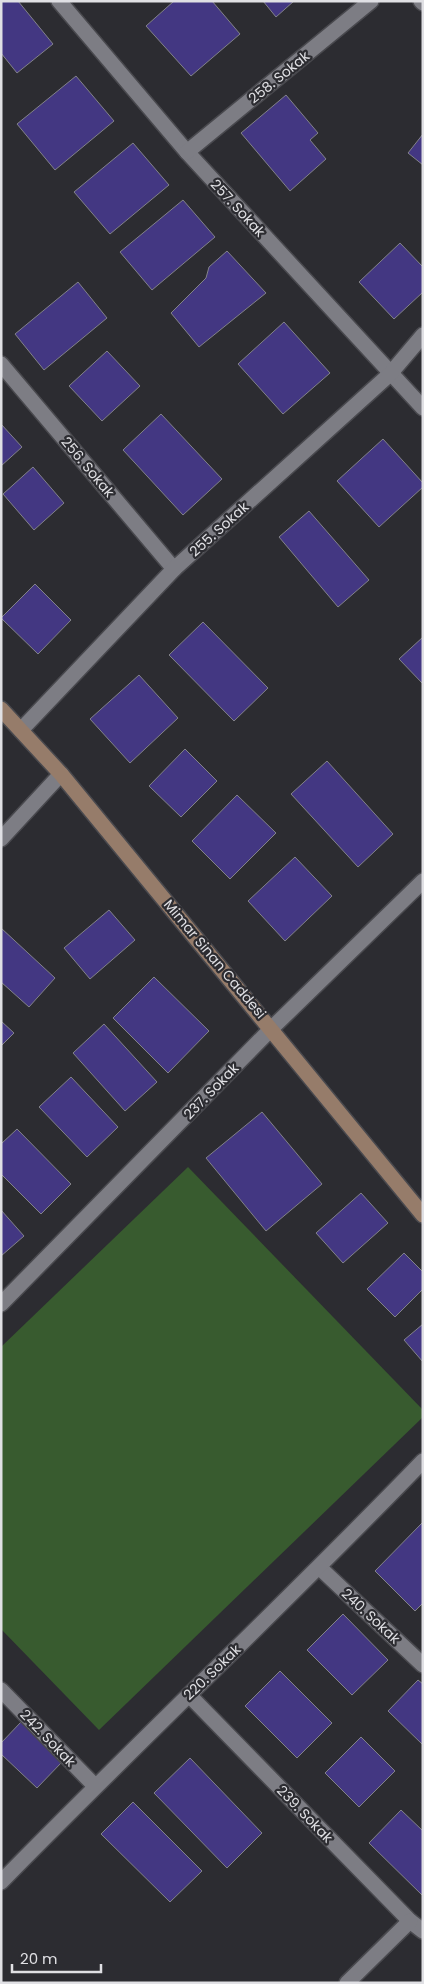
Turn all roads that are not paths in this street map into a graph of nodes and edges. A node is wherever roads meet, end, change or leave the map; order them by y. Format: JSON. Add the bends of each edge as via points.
{"nodes":[{"id":1,"x":59,"y":1,"type":"edge"},
{"id":2,"x":371,"y":1,"type":"edge"},
{"id":3,"x":187,"y":152,"type":"junction"},
{"id":4,"x":423,"y":335,"type":"edge"},
{"id":5,"x":1,"y":364,"type":"edge"},
{"id":6,"x":390,"y":374,"type":"junction"},
{"id":7,"x":423,"y":408,"type":"edge"},
{"id":8,"x":174,"y":569,"type":"junction"},
{"id":9,"x":1,"y":709,"type":"edge"},
{"id":10,"x":21,"y":730,"type":"junction"},
{"id":11,"x":62,"y":774,"type":"junction"},
{"id":12,"x":1,"y":839,"type":"edge"},
{"id":13,"x":423,"y":881,"type":"edge"},
{"id":14,"x":272,"y":1028,"type":"junction"},
{"id":15,"x":423,"y":1215,"type":"edge"},
{"id":16,"x":1,"y":1304,"type":"edge"},
{"id":17,"x":423,"y":1461,"type":"edge"},
{"id":18,"x":320,"y":1568,"type":"junction"},
{"id":19,"x":423,"y":1665,"type":"edge"},
{"id":20,"x":1,"y":1690,"type":"edge"},
{"id":21,"x":189,"y":1695,"type":"junction"},
{"id":22,"x":95,"y":1786,"type":"junction"},
{"id":23,"x":1,"y":1882,"type":"edge"},
{"id":24,"x":410,"y":1921,"type":"junction"},
{"id":25,"x":423,"y":1932,"type":"edge"},
{"id":26,"x":346,"y":1983,"type":"edge"}],
"edges":[{"from":1,"to":3,"type":"street","name":"257. Sokak"},
{"from":2,"to":3,"type":"street","name":"258. Sokak"},
{"from":3,"to":6,"type":"street","name":"257. Sokak"},
{"from":4,"to":6,"type":"street","name":"255. Sokak"},
{"from":5,"to":8,"type":"street","name":"256. Sokak"},
{"from":6,"to":7,"type":"street","name":"257. Sokak"},
{"from":6,"to":8,"type":"street","name":"255. Sokak"},
{"from":8,"to":10,"type":"street","name":"255. Sokak"},
{"from":9,"to":10,"type":"main road","name":"Mimar Sinan Caddesi"},
{"from":10,"to":11,"type":"main road","name":"Mimar Sinan Caddesi"},
{"from":11,"to":12,"type":"street"},
{"from":11,"to":14,"type":"main road","name":"Mimar Sinan Caddesi"},
{"from":13,"to":14,"type":"street","name":"237. Sokak"},
{"from":14,"to":15,"type":"main road","name":"Mimar Sinan Caddesi"},
{"from":14,"to":16,"type":"street","name":"237. Sokak"},
{"from":17,"to":18,"type":"street","name":"220. Sokak"},
{"from":18,"to":19,"type":"street","name":"240. Sokak"},
{"from":18,"to":21,"type":"street","name":"220. Sokak"},
{"from":20,"to":22,"type":"street","name":"242. Sokak"},
{"from":21,"to":22,"type":"street","name":"220. Sokak"},
{"from":21,"to":24,"type":"street","name":"239. Sokak"},
{"from":22,"to":23,"type":"street","name":"220. Sokak"},
{"from":24,"to":25,"type":"street","name":"239. Sokak"},
{"from":24,"to":26,"type":"street"}]}
